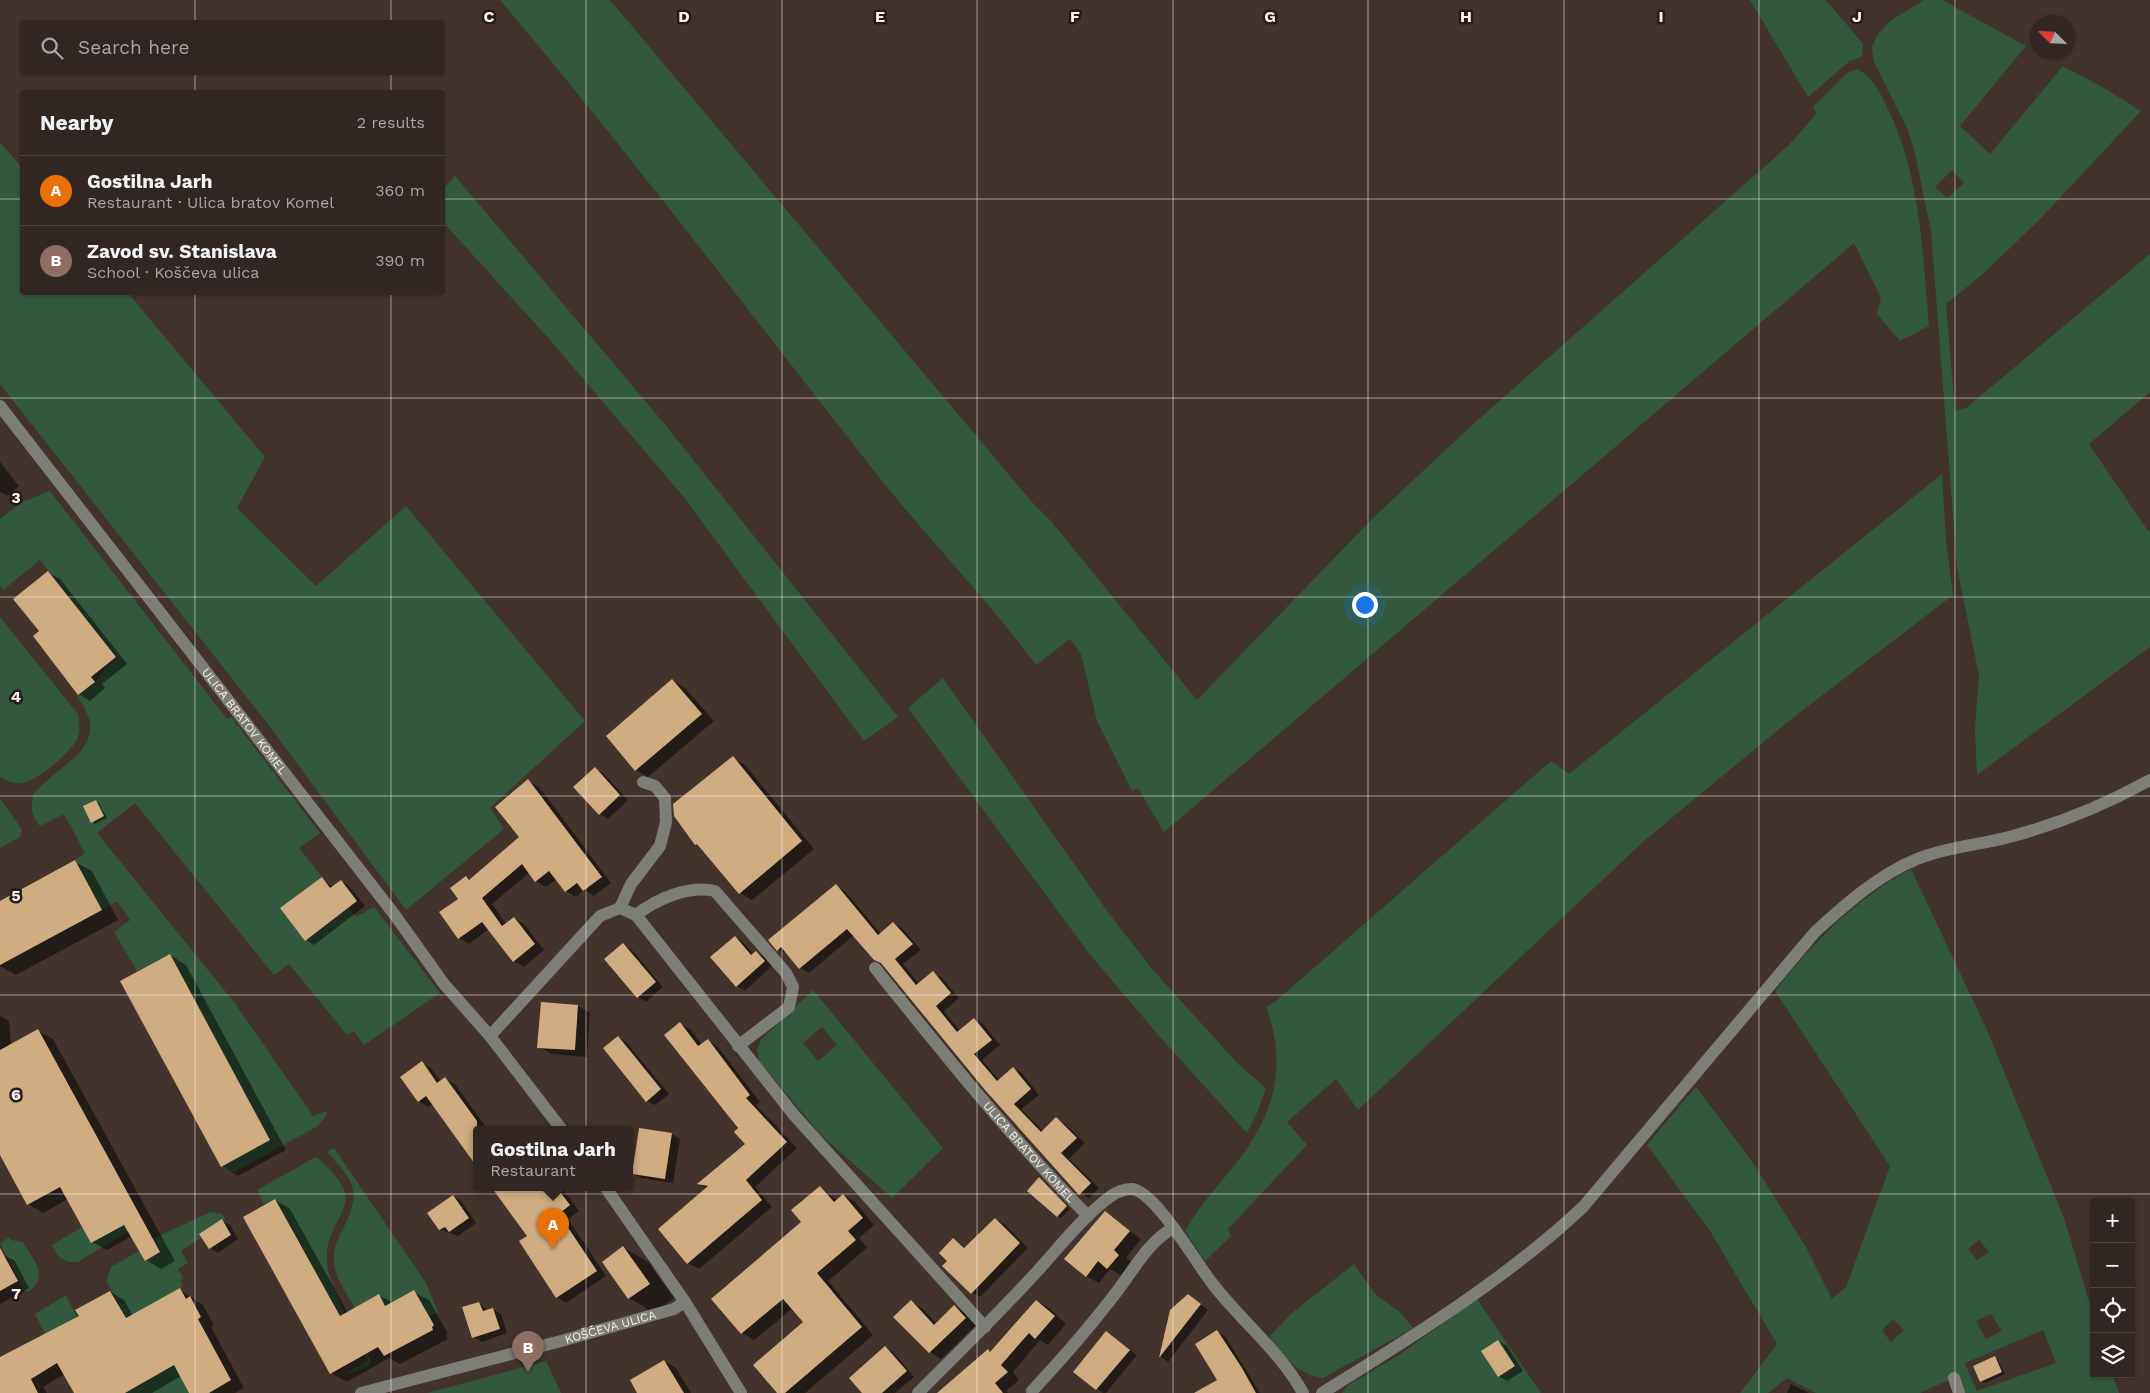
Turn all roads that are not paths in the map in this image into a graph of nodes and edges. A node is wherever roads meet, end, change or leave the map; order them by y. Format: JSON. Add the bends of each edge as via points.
{"nodes":[{"id":1,"x":0,"y":406,"type":"edge"},
{"id":2,"x":2150,"y":780,"type":"edge"},
{"id":3,"x":643,"y":782,"type":"dead end"},
{"id":4,"x":620,"y":908,"type":"junction"},
{"id":5,"x":636,"y":915,"type":"junction"},
{"id":6,"x":875,"y":968,"type":"dead end"},
{"id":7,"x":490,"y":1036,"type":"junction"},
{"id":8,"x":738,"y":1046,"type":"junction"},
{"id":9,"x":559,"y":1126,"type":"edge"},
{"id":10,"x":608,"y":1191,"type":"edge"},
{"id":11,"x":1088,"y":1216,"type":"junction"},
{"id":12,"x":1173,"y":1228,"type":"junction"},
{"id":13,"x":684,"y":1302,"type":"junction"},
{"id":14,"x":985,"y":1327,"type":"junction"},
{"id":15,"x":1954,"y":1378,"type":"dead end"},
{"id":16,"x":1032,"y":1391,"type":"dead end"},
{"id":17,"x":360,"y":1393,"type":"edge"},
{"id":18,"x":741,"y":1393,"type":"edge"},
{"id":19,"x":918,"y":1393,"type":"edge"},
{"id":20,"x":1303,"y":1393,"type":"edge"},
{"id":21,"x":1322,"y":1393,"type":"edge"},
{"id":22,"x":1960,"y":1393,"type":"edge"}],
"edges":[{"from":1,"to":7,"type":"street","name":"ULICA BRATOV KOMEL","via":[[394,914],[444,984]]},
{"from":2,"to":21,"type":"street","via":[[2098,807],[2048,827],[1917,859],[1886,874],[1850,900],[1815,932],[1583,1208],[1560,1229],[1447,1313]]},
{"from":3,"to":4,"type":"street","via":[[655,786],[665,798],[666,822],[660,846],[631,884]]},
{"from":4,"to":5,"type":"street"},
{"from":4,"to":7,"type":"street","via":[[600,916]]},
{"from":5,"to":8,"type":"street"},
{"from":5,"to":8,"type":"street","via":[[649,905],[674,895],[702,888],[715,891],[786,973],[793,987],[789,1007]]},
{"from":6,"to":11,"type":"street","name":"ULICA BRATOV KOMEL","via":[[974,1092]]},
{"from":7,"to":9,"type":"street","name":"ULICA BRATOV KOMEL"},
{"from":8,"to":14,"type":"street","via":[[794,1115]]},
{"from":10,"to":13,"type":"street"},
{"from":11,"to":12,"type":"street","via":[[1112,1195],[1133,1189],[1146,1195]]},
{"from":11,"to":14,"type":"street"},
{"from":12,"to":16,"type":"street","via":[[1149,1248],[1115,1294]]},
{"from":12,"to":20,"type":"street","via":[[1212,1284],[1276,1354]]},
{"from":13,"to":17,"type":"street","name":"KOŠČEVA ULICA","via":[[674,1309],[561,1341]]},
{"from":13,"to":18,"type":"street"},
{"from":14,"to":19,"type":"street"},
{"from":15,"to":22,"type":"street"}]}
